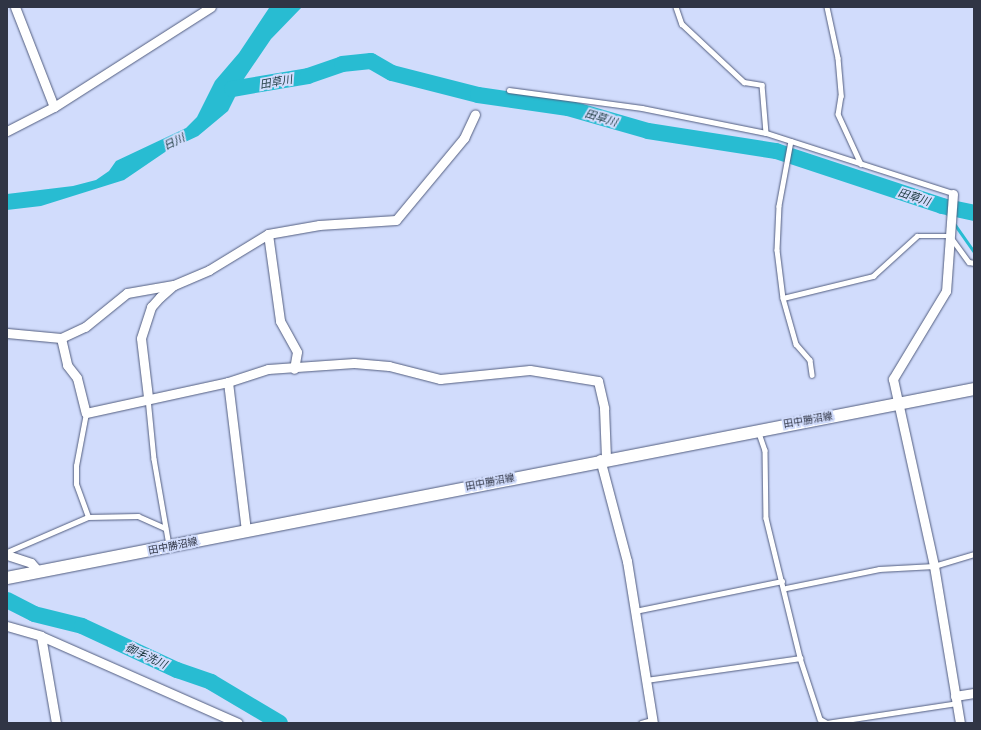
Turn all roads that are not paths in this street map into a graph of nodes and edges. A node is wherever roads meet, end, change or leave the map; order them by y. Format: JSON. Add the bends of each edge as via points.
{"nodes":[{"id":1,"x":15,"y":7,"type":"edge"},
{"id":2,"x":211,"y":7,"type":"edge"},
{"id":3,"x":676,"y":7,"type":"edge"},
{"id":4,"x":827,"y":7,"type":"edge"},
{"id":5,"x":509,"y":90,"type":"dead end"},
{"id":6,"x":54,"y":107,"type":"junction"},
{"id":7,"x":475,"y":114,"type":"dead end"},
{"id":8,"x":7,"y":131,"type":"edge"},
{"id":9,"x":766,"y":133,"type":"junction"},
{"id":10,"x":790,"y":143,"type":"junction"},
{"id":11,"x":861,"y":164,"type":"junction"},
{"id":12,"x":953,"y":194,"type":"joint"},
{"id":13,"x":950,"y":233,"type":"junction"},
{"id":14,"x":268,"y":234,"type":"junction"},
{"id":15,"x":973,"y":263,"type":"edge"},
{"id":16,"x":174,"y":285,"type":"junction"},
{"id":17,"x":783,"y":298,"type":"junction"},
{"id":18,"x":7,"y":333,"type":"edge"},
{"id":19,"x":61,"y":338,"type":"junction"},
{"id":20,"x":294,"y":369,"type":"junction"},
{"id":21,"x":812,"y":374,"type":"dead end"},
{"id":22,"x":228,"y":382,"type":"junction"},
{"id":23,"x":974,"y":389,"type":"edge"},
{"id":24,"x":148,"y":397,"type":"junction"},
{"id":25,"x":899,"y":403,"type":"junction"},
{"id":26,"x":86,"y":413,"type":"junction"},
{"id":27,"x":758,"y":429,"type":"junction"},
{"id":28,"x":603,"y":459,"type":"junction"},
{"id":29,"x":88,"y":517,"type":"junction"},
{"id":30,"x":165,"y":528,"type":"junction"},
{"id":31,"x":246,"y":531,"type":"junction"},
{"id":32,"x":170,"y":547,"type":"junction"},
{"id":33,"x":7,"y":554,"type":"edge"},
{"id":34,"x":974,"y":554,"type":"edge"},
{"id":35,"x":934,"y":566,"type":"junction"},
{"id":36,"x":39,"y":572,"type":"junction"},
{"id":37,"x":7,"y":578,"type":"edge"},
{"id":38,"x":782,"y":581,"type":"junction"},
{"id":39,"x":786,"y":588,"type":"junction"},
{"id":40,"x":633,"y":611,"type":"junction"},
{"id":41,"x":7,"y":626,"type":"edge"},
{"id":42,"x":40,"y":636,"type":"junction"},
{"id":43,"x":800,"y":658,"type":"junction"},
{"id":44,"x":644,"y":680,"type":"junction"},
{"id":45,"x":974,"y":693,"type":"edge"},
{"id":46,"x":956,"y":699,"type":"junction"},
{"id":47,"x":652,"y":721,"type":"edge"},
{"id":48,"x":56,"y":723,"type":"edge"},
{"id":49,"x":238,"y":723,"type":"edge"},
{"id":50,"x":641,"y":723,"type":"edge"},
{"id":51,"x":960,"y":723,"type":"edge"}],
"edges":[{"from":1,"to":6,"type":"street"},
{"from":2,"to":6,"type":"street"},
{"from":3,"to":9,"type":"lane","via":[[682,24],[744,82],[762,85]]},
{"from":4,"to":11,"type":"lane","via":[[838,58],[839,119],[849,134]]},
{"from":5,"to":9,"type":"lane","via":[[642,108]]},
{"from":6,"to":8,"type":"street"},
{"from":7,"to":14,"type":"street","via":[[464,138],[396,220],[319,224]]},
{"from":9,"to":10,"type":"lane"},
{"from":10,"to":11,"type":"lane"},
{"from":10,"to":17,"type":"lane","via":[[785,166],[778,250]]},
{"from":11,"to":12,"type":"lane","via":[[953,191]]},
{"from":12,"to":13,"type":"street"},
{"from":13,"to":15,"type":"lane"},
{"from":13,"to":17,"type":"lane","via":[[917,236],[873,276]]},
{"from":13,"to":25,"type":"street","via":[[946,292],[893,379]]},
{"from":14,"to":16,"type":"street","via":[[209,270]]},
{"from":14,"to":20,"type":"street","via":[[280,321],[297,352]]},
{"from":16,"to":19,"type":"street","via":[[127,293],[85,327]]},
{"from":16,"to":24,"type":"street","via":[[151,307],[144,324],[141,338]]},
{"from":17,"to":21,"type":"lane","via":[[796,344],[810,360]]},
{"from":18,"to":19,"type":"street"},
{"from":19,"to":26,"type":"street","via":[[67,366],[77,378]]},
{"from":20,"to":22,"type":"street","via":[[268,369]]},
{"from":20,"to":28,"type":"street","via":[[354,363],[389,366],[440,379],[530,370],[598,381],[604,408]]},
{"from":22,"to":24,"type":"street"},
{"from":22,"to":31,"type":"street"},
{"from":23,"to":25,"type":"main road","name":"田中勝沼線"},
{"from":24,"to":26,"type":"street"},
{"from":24,"to":30,"type":"lane"},
{"from":25,"to":27,"type":"main road","name":"田中勝沼線"},
{"from":25,"to":35,"type":"street"},
{"from":26,"to":29,"type":"lane","via":[[76,466],[76,484]]},
{"from":27,"to":28,"type":"main road","name":"田中勝沼線"},
{"from":27,"to":38,"type":"lane","via":[[765,450],[766,518]]},
{"from":28,"to":31,"type":"main road","name":"田中勝沼線"},
{"from":28,"to":40,"type":"street","via":[[627,561]]},
{"from":29,"to":30,"type":"lane","via":[[138,516]]},
{"from":29,"to":33,"type":"lane"},
{"from":30,"to":32,"type":"lane"},
{"from":31,"to":32,"type":"main road","name":"田中勝沼線"},
{"from":32,"to":36,"type":"main road","name":"田中勝沼線"},
{"from":33,"to":36,"type":"street","via":[[31,562]]},
{"from":34,"to":35,"type":"lane"},
{"from":35,"to":39,"type":"lane","via":[[879,569]]},
{"from":35,"to":46,"type":"street"},
{"from":36,"to":37,"type":"main road","name":"田中勝沼線"},
{"from":38,"to":39,"type":"lane"},
{"from":38,"to":40,"type":"lane"},
{"from":39,"to":43,"type":"lane"},
{"from":40,"to":44,"type":"street"},
{"from":41,"to":42,"type":"street"},
{"from":42,"to":48,"type":"street"},
{"from":42,"to":49,"type":"street"},
{"from":43,"to":44,"type":"lane"},
{"from":43,"to":46,"type":"lane","via":[[820,719],[827,722]]},
{"from":44,"to":47,"type":"street"},
{"from":45,"to":46,"type":"street"},
{"from":46,"to":51,"type":"street"},
{"from":47,"to":50,"type":"lane"}]}
